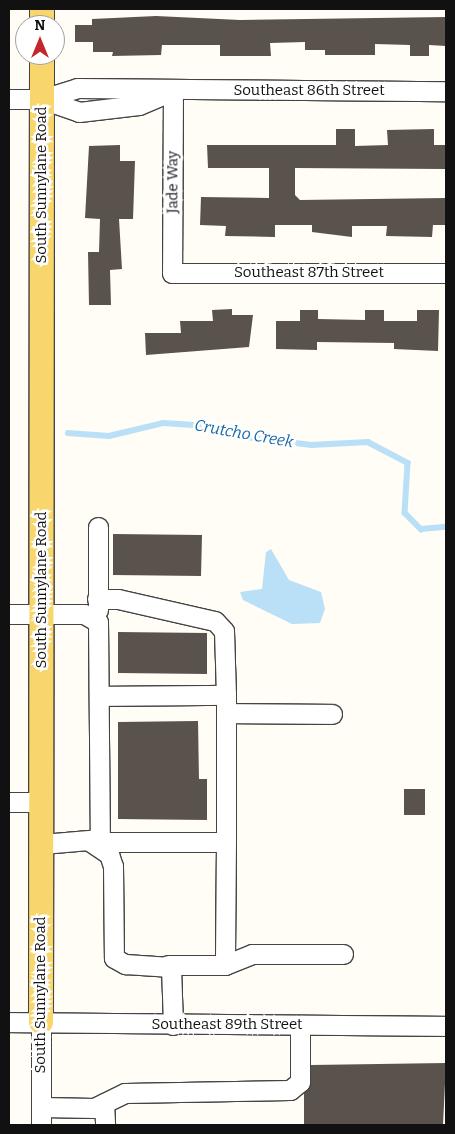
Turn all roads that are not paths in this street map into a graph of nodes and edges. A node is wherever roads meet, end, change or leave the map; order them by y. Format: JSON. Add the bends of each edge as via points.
{"nodes":[{"id":1,"x":42,"y":65,"type":"edge"},
{"id":2,"x":173,"y":91,"type":"junction"},
{"id":3,"x":446,"y":91,"type":"edge"},
{"id":4,"x":9,"y":99,"type":"edge"},
{"id":5,"x":42,"y":100,"type":"junction"},
{"id":6,"x":172,"y":273,"type":"joint"},
{"id":7,"x":446,"y":273,"type":"edge"},
{"id":8,"x":98,"y":527,"type":"dead end"},
{"id":9,"x":98,"y":599,"type":"junction"},
{"id":10,"x":9,"y":614,"type":"edge"},
{"id":11,"x":42,"y":614,"type":"junction"},
{"id":12,"x":98,"y":622,"type":"junction"},
{"id":13,"x":100,"y":696,"type":"junction"},
{"id":14,"x":226,"y":704,"type":"junction"},
{"id":15,"x":332,"y":714,"type":"dead end"},
{"id":16,"x":9,"y":802,"type":"edge"},
{"id":17,"x":42,"y":802,"type":"junction"},
{"id":18,"x":91,"y":842,"type":"junction"},
{"id":19,"x":226,"y":842,"type":"junction"},
{"id":20,"x":42,"y":844,"type":"junction"},
{"id":21,"x":343,"y":954,"type":"dead end"},
{"id":22,"x":168,"y":965,"type":"junction"},
{"id":23,"x":225,"y":965,"type":"junction"},
{"id":24,"x":9,"y":1022,"type":"edge"},
{"id":25,"x":41,"y":1022,"type":"junction"},
{"id":26,"x":173,"y":1025,"type":"junction"},
{"id":27,"x":300,"y":1026,"type":"junction"},
{"id":28,"x":446,"y":1026,"type":"edge"},
{"id":29,"x":104,"y":1103,"type":"junction"},
{"id":30,"x":41,"y":1116,"type":"edge"},
{"id":31,"x":105,"y":1125,"type":"edge"}],
"edges":[{"from":1,"to":5,"type":"main road","name":"South Sunnylane Road"},
{"from":2,"to":3,"type":"street","name":"Southeast 86th Street"},
{"from":2,"to":5,"type":"street","name":"Southeast 86th Street","via":[[77,88]]},
{"from":2,"to":6,"type":"street","name":"Jade Way"},
{"from":4,"to":5,"type":"street"},
{"from":5,"to":11,"type":"main road","name":"South Sunnylane Road"},
{"from":6,"to":7,"type":"street","name":"Southeast 87th Street"},
{"from":8,"to":9,"type":"street"},
{"from":9,"to":12,"type":"street"},
{"from":9,"to":14,"type":"street","via":[[118,599],[215,621],[224,631]]},
{"from":10,"to":11,"type":"street"},
{"from":11,"to":12,"type":"street","via":[[84,614]]},
{"from":11,"to":17,"type":"main road","name":"South Sunnylane Road"},
{"from":12,"to":13,"type":"street"},
{"from":13,"to":14,"type":"street"},
{"from":13,"to":18,"type":"street","via":[[100,839]]},
{"from":14,"to":15,"type":"street"},
{"from":14,"to":19,"type":"street"},
{"from":16,"to":17,"type":"street"},
{"from":17,"to":20,"type":"main road","name":"South Sunnylane Road"},
{"from":18,"to":19,"type":"street"},
{"from":18,"to":20,"type":"street"},
{"from":18,"to":22,"type":"street","via":[[109,854],[113,866],[114,958],[124,964]]},
{"from":19,"to":23,"type":"street"},
{"from":20,"to":25,"type":"main road","name":"South Sunnylane Road"},
{"from":21,"to":23,"type":"street","via":[[252,954]]},
{"from":22,"to":23,"type":"street"},
{"from":22,"to":26,"type":"street","via":[[173,974]]},
{"from":24,"to":25,"type":"street","name":"Southeast 89th Street"},
{"from":25,"to":26,"type":"street","name":"Southeast 89th Street"},
{"from":25,"to":30,"type":"street","name":"South Sunnylane Road"},
{"from":26,"to":27,"type":"street","name":"Southeast 89th Street"},
{"from":27,"to":28,"type":"street","name":"Southeast 89th Street"},
{"from":27,"to":29,"type":"street","via":[[298,1087],[125,1092]]},
{"from":29,"to":30,"type":"street","via":[[94,1108]]},
{"from":29,"to":31,"type":"street"}]}
